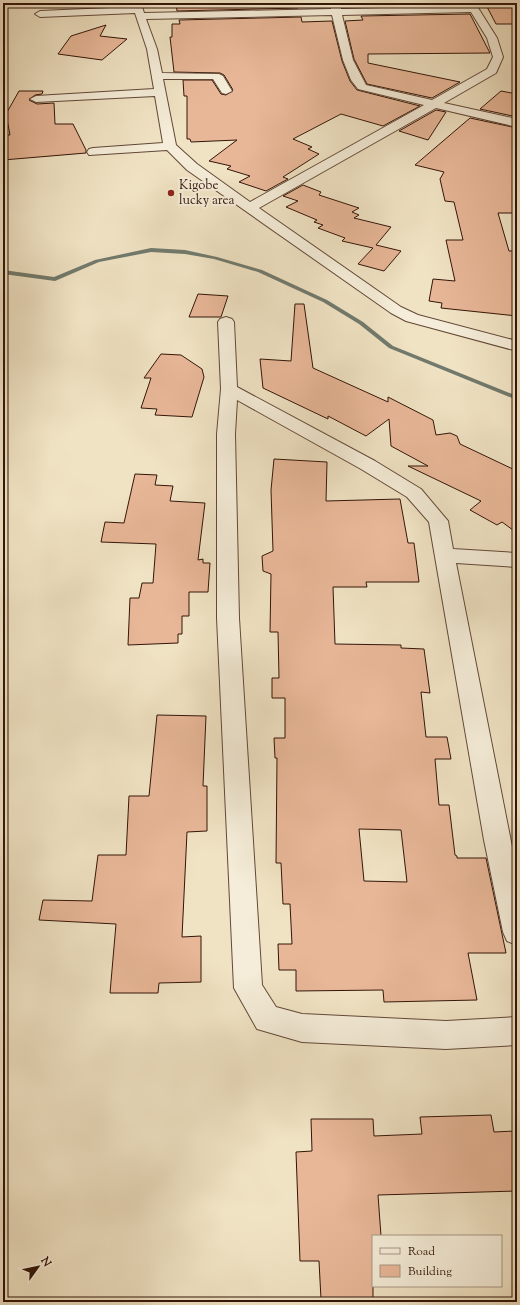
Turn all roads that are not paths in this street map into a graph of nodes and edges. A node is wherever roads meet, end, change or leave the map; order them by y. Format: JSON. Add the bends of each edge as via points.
{"nodes":[{"id":1,"x":227,"y":3,"type":"edge"},
{"id":2,"x":472,"y":6,"type":"edge"},
{"id":3,"x":335,"y":7,"type":"edge"},
{"id":4,"x":138,"y":10,"type":"edge"},
{"id":5,"x":40,"y":14,"type":"dead end"},
{"id":6,"x":228,"y":14,"type":"junction"},
{"id":7,"x":157,"y":76,"type":"junction"},
{"id":8,"x":226,"y":91,"type":"dead end"},
{"id":9,"x":159,"y":92,"type":"junction"},
{"id":10,"x":36,"y":99,"type":"dead end"},
{"id":11,"x":432,"y":104,"type":"junction"},
{"id":12,"x":517,"y":123,"type":"edge"},
{"id":13,"x":170,"y":146,"type":"junction"},
{"id":14,"x":93,"y":152,"type":"dead end"},
{"id":15,"x":249,"y":208,"type":"junction"},
{"id":16,"x":226,"y":322,"type":"dead end"},
{"id":17,"x":517,"y":346,"type":"edge"},
{"id":18,"x":230,"y":389,"type":"junction"},
{"id":19,"x":446,"y":555,"type":"junction"},
{"id":20,"x":517,"y":560,"type":"edge"},
{"id":21,"x":517,"y":932,"type":"edge"},
{"id":22,"x":517,"y":1031,"type":"edge"}],
"edges":[{"from":1,"to":6,"type":"street"},
{"from":2,"to":3,"type":"street"},
{"from":2,"to":11,"type":"street","via":[[492,38],[498,57],[496,65],[492,71]]},
{"from":3,"to":6,"type":"street"},
{"from":3,"to":11,"type":"street","via":[[344,48],[356,82],[370,89]]},
{"from":4,"to":5,"type":"street"},
{"from":4,"to":6,"type":"street"},
{"from":4,"to":7,"type":"street","via":[[152,49]]},
{"from":7,"to":8,"type":"street","via":[[215,76]]},
{"from":7,"to":9,"type":"street"},
{"from":9,"to":10,"type":"street"},
{"from":9,"to":13,"type":"street"},
{"from":11,"to":12,"type":"street"},
{"from":11,"to":15,"type":"street"},
{"from":13,"to":14,"type":"street"},
{"from":13,"to":15,"type":"street","via":[[192,167]]},
{"from":15,"to":17,"type":"street","via":[[396,310],[412,318]]},
{"from":16,"to":18,"type":"street"},
{"from":18,"to":19,"type":"street","via":[[414,493],[438,521]]},
{"from":18,"to":22,"type":"street","via":[[226,434],[228,618],[248,988],[267,1019],[302,1028],[446,1035]]},
{"from":19,"to":20,"type":"street"},
{"from":19,"to":21,"type":"street","via":[[497,840]]}]}
